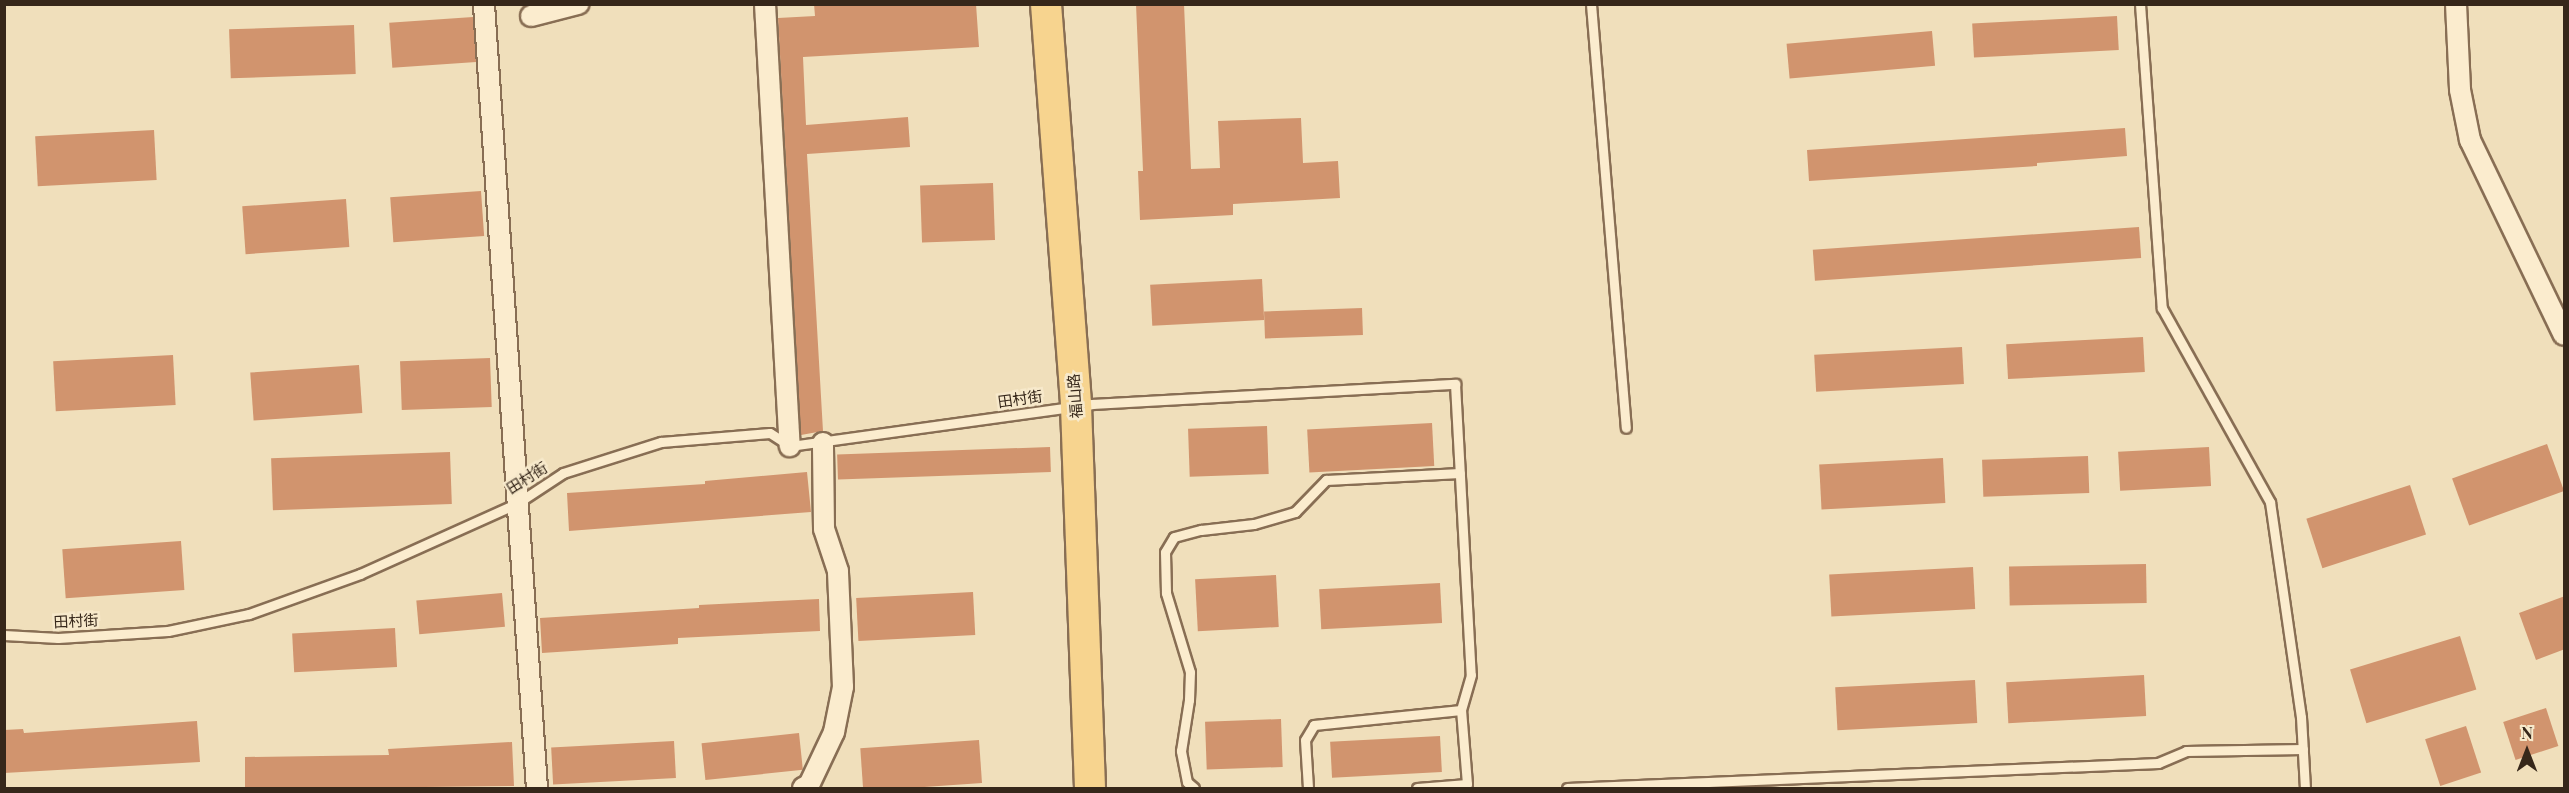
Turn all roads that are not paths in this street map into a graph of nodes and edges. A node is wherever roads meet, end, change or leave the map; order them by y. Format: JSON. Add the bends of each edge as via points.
{"nodes":[{"id":1,"x":578,"y":4,"type":"edge"},
{"id":2,"x":765,"y":4,"type":"edge"},
{"id":3,"x":1046,"y":4,"type":"edge"},
{"id":4,"x":1068,"y":4,"type":"edge"},
{"id":5,"x":1591,"y":4,"type":"edge"},
{"id":6,"x":2140,"y":4,"type":"edge"},
{"id":7,"x":2456,"y":4,"type":"edge"},
{"id":8,"x":484,"y":5,"type":"edge"},
{"id":9,"x":531,"y":16,"type":"dead end"},
{"id":10,"x":2565,"y":335,"type":"edge"},
{"id":11,"x":1084,"y":405,"type":"junction"},
{"id":12,"x":1626,"y":428,"type":"dead end"},
{"id":13,"x":823,"y":443,"type":"junction"},
{"id":14,"x":790,"y":446,"type":"junction"},
{"id":15,"x":1460,"y":473,"type":"junction"},
{"id":16,"x":516,"y":504,"type":"junction"},
{"id":17,"x":4,"y":635,"type":"edge"},
{"id":18,"x":1461,"y":710,"type":"junction"},
{"id":19,"x":2303,"y":749,"type":"junction"},
{"id":20,"x":537,"y":789,"type":"edge"},
{"id":21,"x":803,"y":789,"type":"edge"},
{"id":22,"x":1090,"y":789,"type":"edge"},
{"id":23,"x":1106,"y":789,"type":"edge"},
{"id":24,"x":1194,"y":789,"type":"edge"},
{"id":25,"x":1308,"y":789,"type":"edge"},
{"id":26,"x":1417,"y":789,"type":"edge"},
{"id":27,"x":1567,"y":789,"type":"edge"},
{"id":28,"x":2305,"y":789,"type":"edge"}],
"edges":[{"from":1,"to":9,"type":"street"},
{"from":2,"to":14,"type":"street"},
{"from":3,"to":11,"type":"main road","name":"福山路"},
{"from":4,"to":11,"type":"main road"},
{"from":5,"to":12,"type":"lane"},
{"from":6,"to":19,"type":"lane","via":[[2162,308],[2270,502]]},
{"from":7,"to":10,"type":"street","via":[[2460,90],[2470,140]]},
{"from":8,"to":16,"type":"street"},
{"from":11,"to":13,"type":"lane","name":"田村街"},
{"from":11,"to":15,"type":"lane","name":"田村街","via":[[1455,384]]},
{"from":11,"to":22,"type":"main road","name":"福山路"},
{"from":11,"to":23,"type":"main road"},
{"from":13,"to":14,"type":"lane","name":"田村街"},
{"from":13,"to":21,"type":"street","via":[[824,529],[838,571],[843,687],[834,732],[809,785]]},
{"from":14,"to":16,"type":"lane","name":"田村街","via":[[770,433],[661,442],[563,473]]},
{"from":15,"to":18,"type":"lane","via":[[1471,675]]},
{"from":15,"to":24,"type":"lane","via":[[1326,480],[1295,512],[1254,524],[1174,537],[1165,552],[1166,593],[1190,672],[1181,751],[1186,782]]},
{"from":16,"to":17,"type":"lane","name":"田村街","via":[[360,574],[249,614],[168,631],[58,638]]},
{"from":16,"to":20,"type":"street"},
{"from":18,"to":25,"type":"lane","via":[[1314,725],[1305,740]]},
{"from":18,"to":26,"type":"lane","via":[[1467,784]]},
{"from":19,"to":27,"type":"lane","via":[[2186,751],[2158,763]]},
{"from":19,"to":28,"type":"lane"}]}
